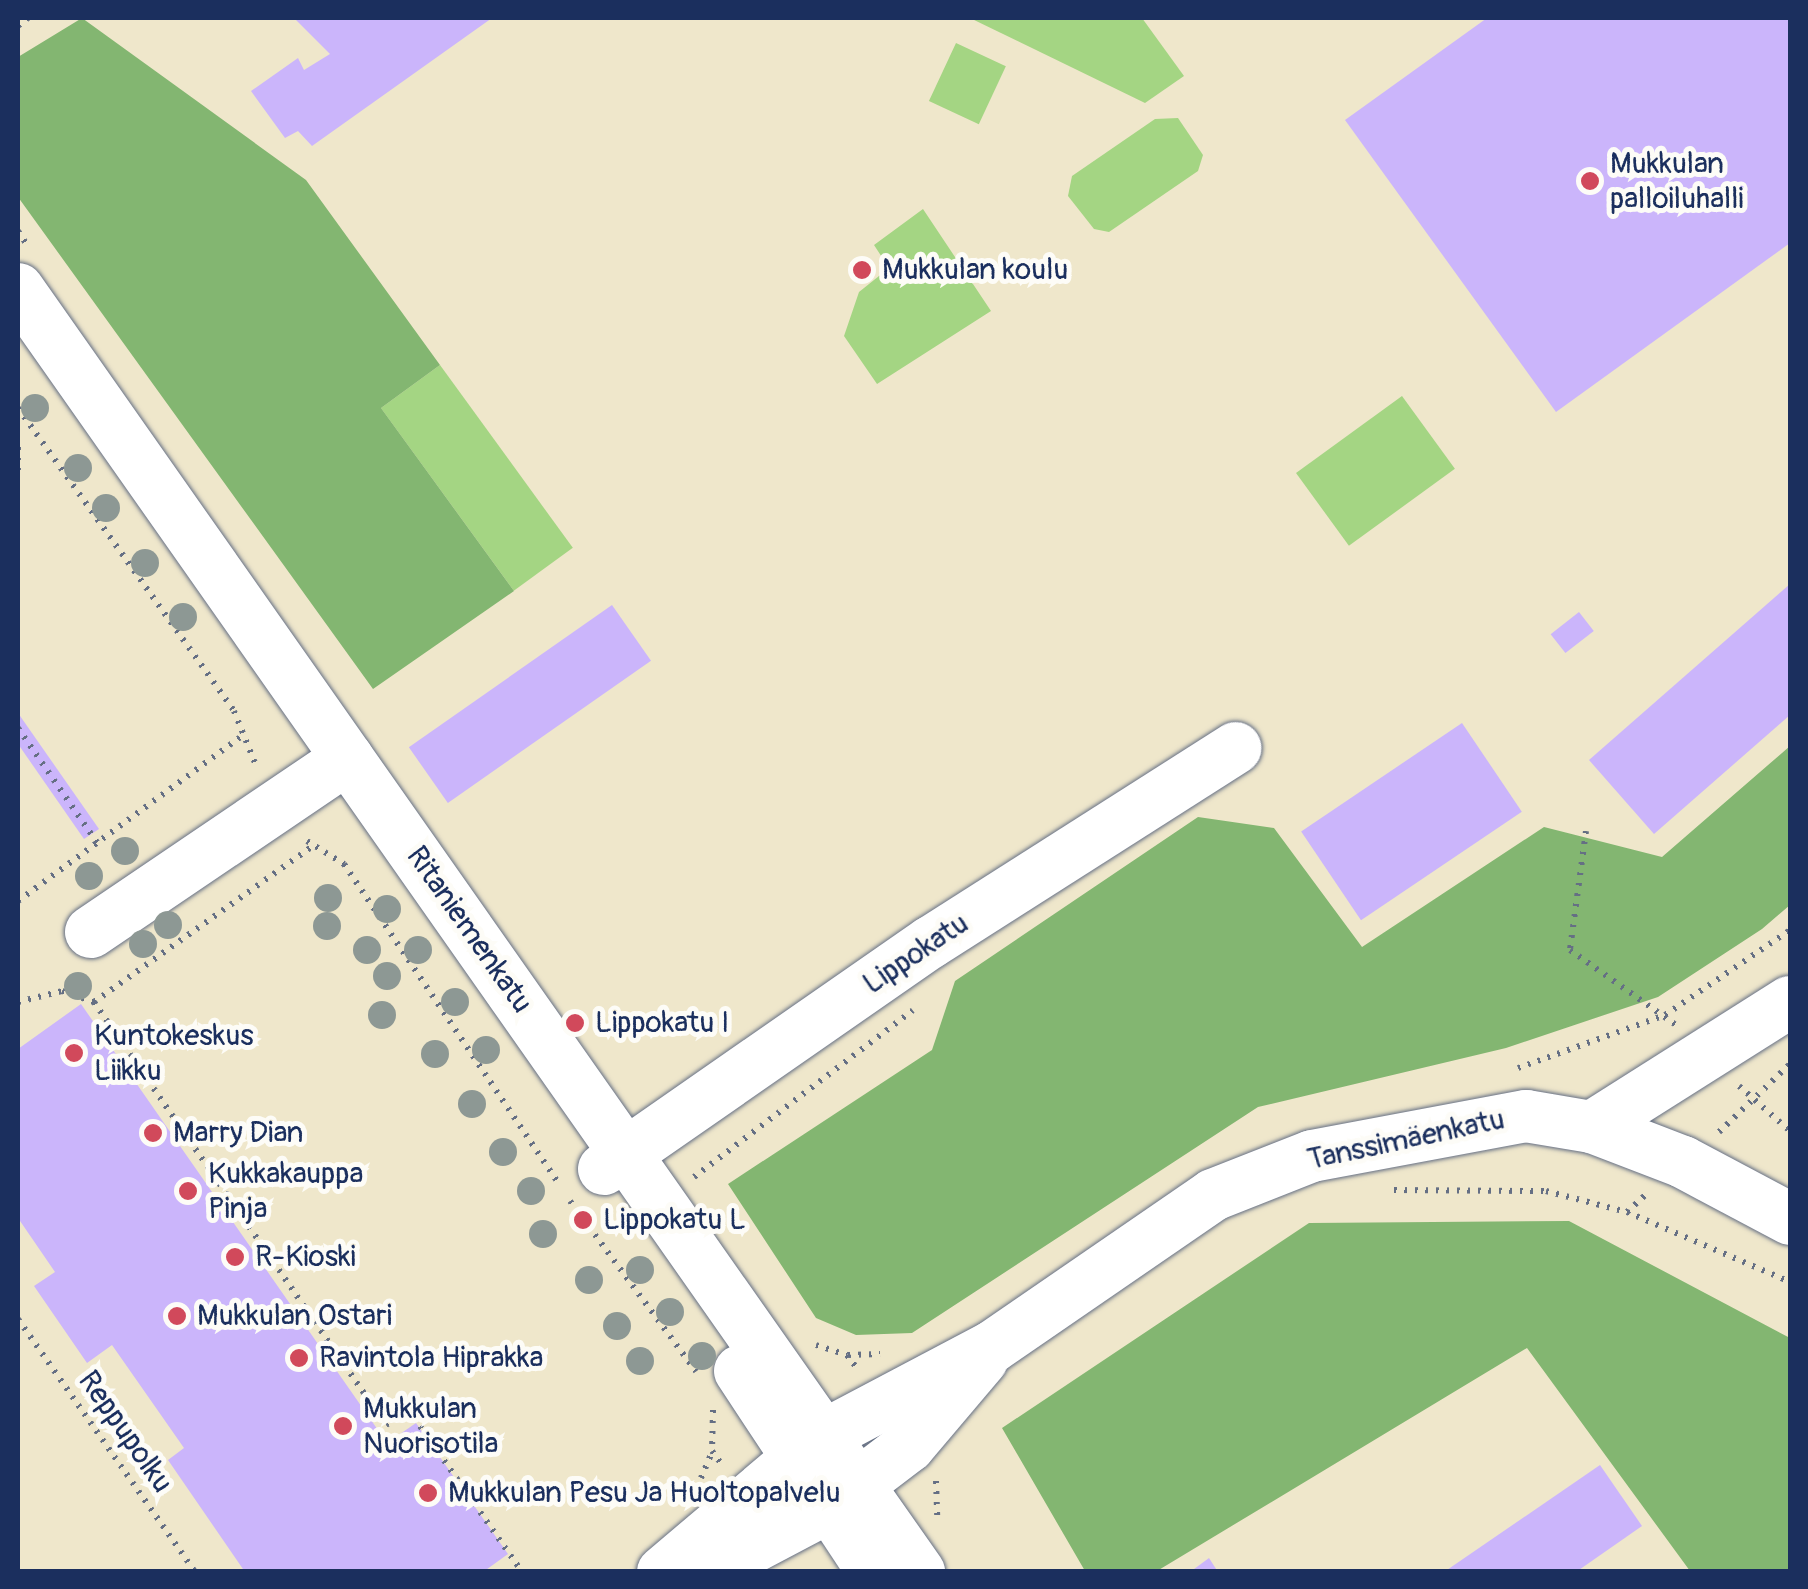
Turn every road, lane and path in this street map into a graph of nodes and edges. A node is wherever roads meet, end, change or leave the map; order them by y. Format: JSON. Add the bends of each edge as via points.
{"nodes":[{"id":1,"x":28,"y":18,"type":"edge"},
{"id":2,"x":18,"y":26,"type":"edge"},
{"id":3,"x":18,"y":289,"type":"edge"},
{"id":4,"x":18,"y":343,"type":"edge"},
{"id":5,"x":18,"y":408,"type":"edge"},
{"id":6,"x":18,"y":447,"type":"edge"},
{"id":7,"x":18,"y":472,"type":"edge"},
{"id":8,"x":18,"y":728,"type":"edge"},
{"id":9,"x":243,"y":735,"type":"junction"},
{"id":10,"x":1236,"y":748,"type":"dead end"},
{"id":11,"x":336,"y":767,"type":"junction"},
{"id":12,"x":282,"y":804,"type":"junction"},
{"id":13,"x":1586,"y":830,"type":"dead end"},
{"id":14,"x":98,"y":844,"type":"junction"},
{"id":15,"x":311,"y":847,"type":"junction"},
{"id":16,"x":18,"y":900,"type":"edge"},
{"id":17,"x":91,"y":932,"type":"dead end"},
{"id":18,"x":18,"y":1002,"type":"edge"},
{"id":19,"x":94,"y":1002,"type":"junction"},
{"id":20,"x":1790,"y":1002,"type":"edge"},
{"id":21,"x":1707,"y":1056,"type":"junction"},
{"id":22,"x":1790,"y":1064,"type":"edge"},
{"id":23,"x":1753,"y":1100,"type":"junction"},
{"id":24,"x":1592,"y":1128,"type":"junction"},
{"id":25,"x":1790,"y":1131,"type":"edge"},
{"id":26,"x":614,"y":1159,"type":"junction"},
{"id":27,"x":1377,"y":1192,"type":"dead end"},
{"id":28,"x":1790,"y":1220,"type":"edge"},
{"id":29,"x":1790,"y":1282,"type":"edge"},
{"id":30,"x":18,"y":1319,"type":"edge"},
{"id":31,"x":992,"y":1347,"type":"junction"},
{"id":32,"x":701,"y":1382,"type":"dead end"},
{"id":33,"x":707,"y":1397,"type":"dead end"},
{"id":34,"x":809,"y":1447,"type":"junction"},
{"id":35,"x":944,"y":1469,"type":"dead end"},
{"id":36,"x":745,"y":1495,"type":"junction"},
{"id":37,"x":844,"y":1495,"type":"junction"},
{"id":38,"x":928,"y":1552,"type":"edge"},
{"id":39,"x":195,"y":1572,"type":"edge"},
{"id":40,"x":522,"y":1572,"type":"edge"},
{"id":41,"x":664,"y":1572,"type":"edge"},
{"id":42,"x":706,"y":1572,"type":"edge"},
{"id":43,"x":872,"y":1572,"type":"edge"}],
"edges":[{"from":1,"to":2,"type":"path"},
{"from":3,"to":11,"type":"street","name":"Ritaniemenkatu"},
{"from":4,"to":11,"type":"street","name":"Ritaniemenkatu"},
{"from":5,"to":9,"type":"path"},
{"from":6,"to":7,"type":"path"},
{"from":8,"to":14,"type":"path"},
{"from":9,"to":12,"type":"path"},
{"from":9,"to":14,"type":"path"},
{"from":10,"to":26,"type":"street","name":"Lippokatu"},
{"from":11,"to":12,"type":"street"},
{"from":11,"to":26,"type":"street","name":"Ritaniemenkatu"},
{"from":12,"to":15,"type":"path"},
{"from":12,"to":17,"type":"street"},
{"from":13,"to":21,"type":"path","via":[[1570,950],[1665,1014]]},
{"from":14,"to":16,"type":"path"},
{"from":15,"to":19,"type":"path"},
{"from":15,"to":32,"type":"path","via":[[344,864]]},
{"from":18,"to":19,"type":"path","via":[[62,991]]},
{"from":19,"to":40,"type":"path","via":[[386,1425],[408,1409]]},
{"from":20,"to":21,"type":"street"},
{"from":21,"to":23,"type":"path"},
{"from":21,"to":24,"type":"street"},
{"from":22,"to":23,"type":"path"},
{"from":23,"to":25,"type":"path"},
{"from":24,"to":28,"type":"street","name":"Tanssimäenkatu"},
{"from":24,"to":31,"type":"street","name":"Tanssimäenkatu","via":[[1526,1116],[1312,1156],[1214,1195]]},
{"from":26,"to":34,"type":"street","name":"Ritaniemenkatu"},
{"from":27,"to":29,"type":"path","via":[[1546,1191],[1626,1212]]},
{"from":30,"to":39,"type":"path","name":"Reppupolku"},
{"from":31,"to":34,"type":"street","name":"Tanssimäenkatu"},
{"from":31,"to":37,"type":"street","name":"Tanssimäenkatu","via":[[909,1446]]},
{"from":33,"to":36,"type":"path","via":[[712,1451]]},
{"from":34,"to":36,"type":"street","name":"Tanssimäenkatu"},
{"from":34,"to":37,"type":"street","name":"Ritaniemenkatu"},
{"from":35,"to":38,"type":"path","via":[[935,1484]]},
{"from":36,"to":41,"type":"street","name":"Tanssimäenkatu"},
{"from":37,"to":38,"type":"street","name":"Ritaniemenkatu"},
{"from":37,"to":42,"type":"street","name":"Tanssimäenkatu"},
{"from":37,"to":43,"type":"street","name":"Ritaniemenkatu"}]}
